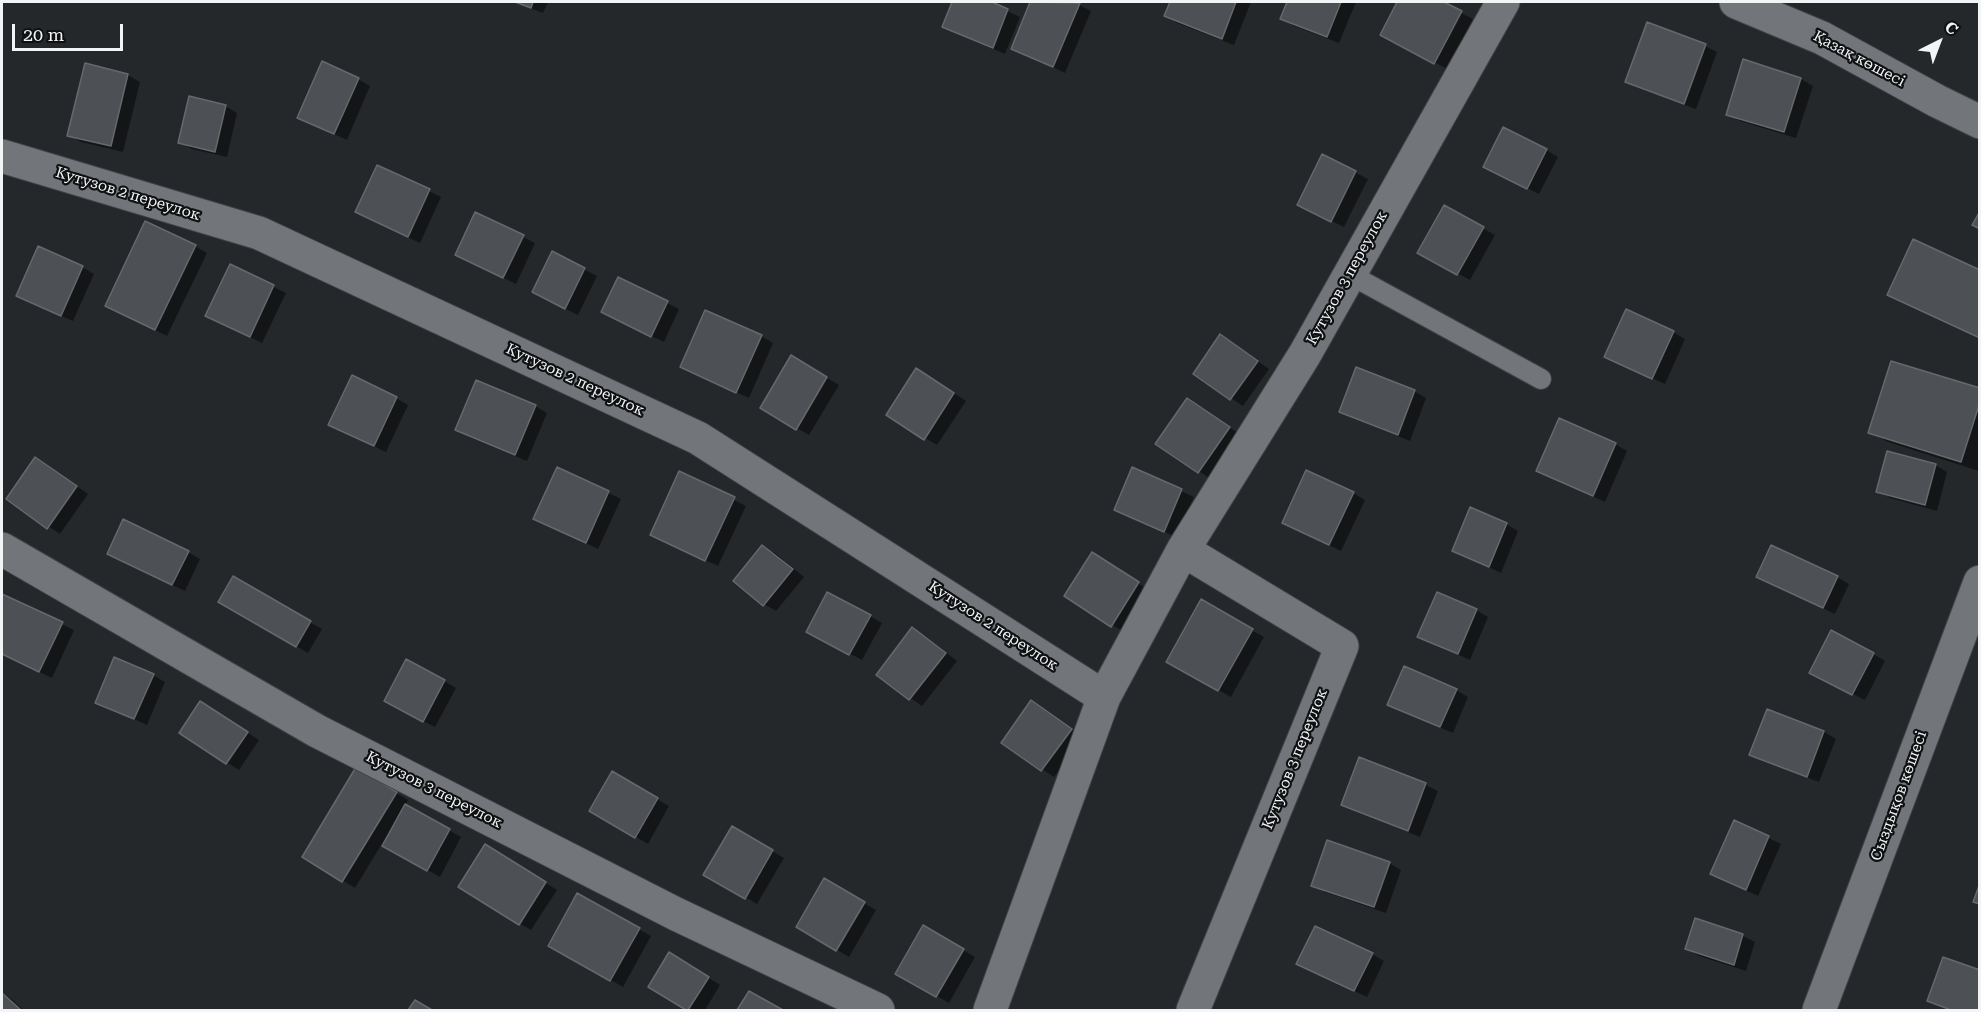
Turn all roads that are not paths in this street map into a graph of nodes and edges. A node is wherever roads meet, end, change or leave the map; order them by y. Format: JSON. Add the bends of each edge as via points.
{"nodes":[{"id":1,"x":1503,"y":2,"type":"edge"},
{"id":2,"x":1736,"y":2,"type":"edge"},
{"id":3,"x":1980,"y":122,"type":"edge"},
{"id":4,"x":2,"y":156,"type":"edge"},
{"id":5,"x":1349,"y":274,"type":"junction"},
{"id":6,"x":1541,"y":380,"type":"dead end"},
{"id":7,"x":2,"y":549,"type":"edge"},
{"id":8,"x":1183,"y":550,"type":"junction"},
{"id":9,"x":1980,"y":582,"type":"edge"},
{"id":10,"x":1104,"y":697,"type":"junction"},
{"id":11,"x":878,"y":1011,"type":"edge"},
{"id":12,"x":990,"y":1011,"type":"edge"},
{"id":13,"x":1193,"y":1011,"type":"edge"},
{"id":14,"x":1820,"y":1011,"type":"edge"}],
"edges":[{"from":1,"to":5,"type":"street","name":"Кутузов 3 переулок"},
{"from":2,"to":3,"type":"street","name":"Қазақ көшесі","via":[[1822,38]]},
{"from":4,"to":10,"type":"street","name":"Кутузов 2 переулок","via":[[259,233],[698,438]]},
{"from":5,"to":6,"type":"lane"},
{"from":5,"to":8,"type":"street","name":"Кутузов 3 переулок","via":[[1305,354]]},
{"from":7,"to":11,"type":"street","name":"Кутузов 3 переулок","via":[[317,731],[676,914]]},
{"from":8,"to":10,"type":"street","name":"Кутузов 3 переулок"},
{"from":8,"to":13,"type":"street","name":"Кутузов 3 переулок","via":[[1342,646]]},
{"from":9,"to":14,"type":"street","name":"Сыздықов көшесі"},
{"from":10,"to":12,"type":"street","name":"Кутузов 3 переулок"}]}
